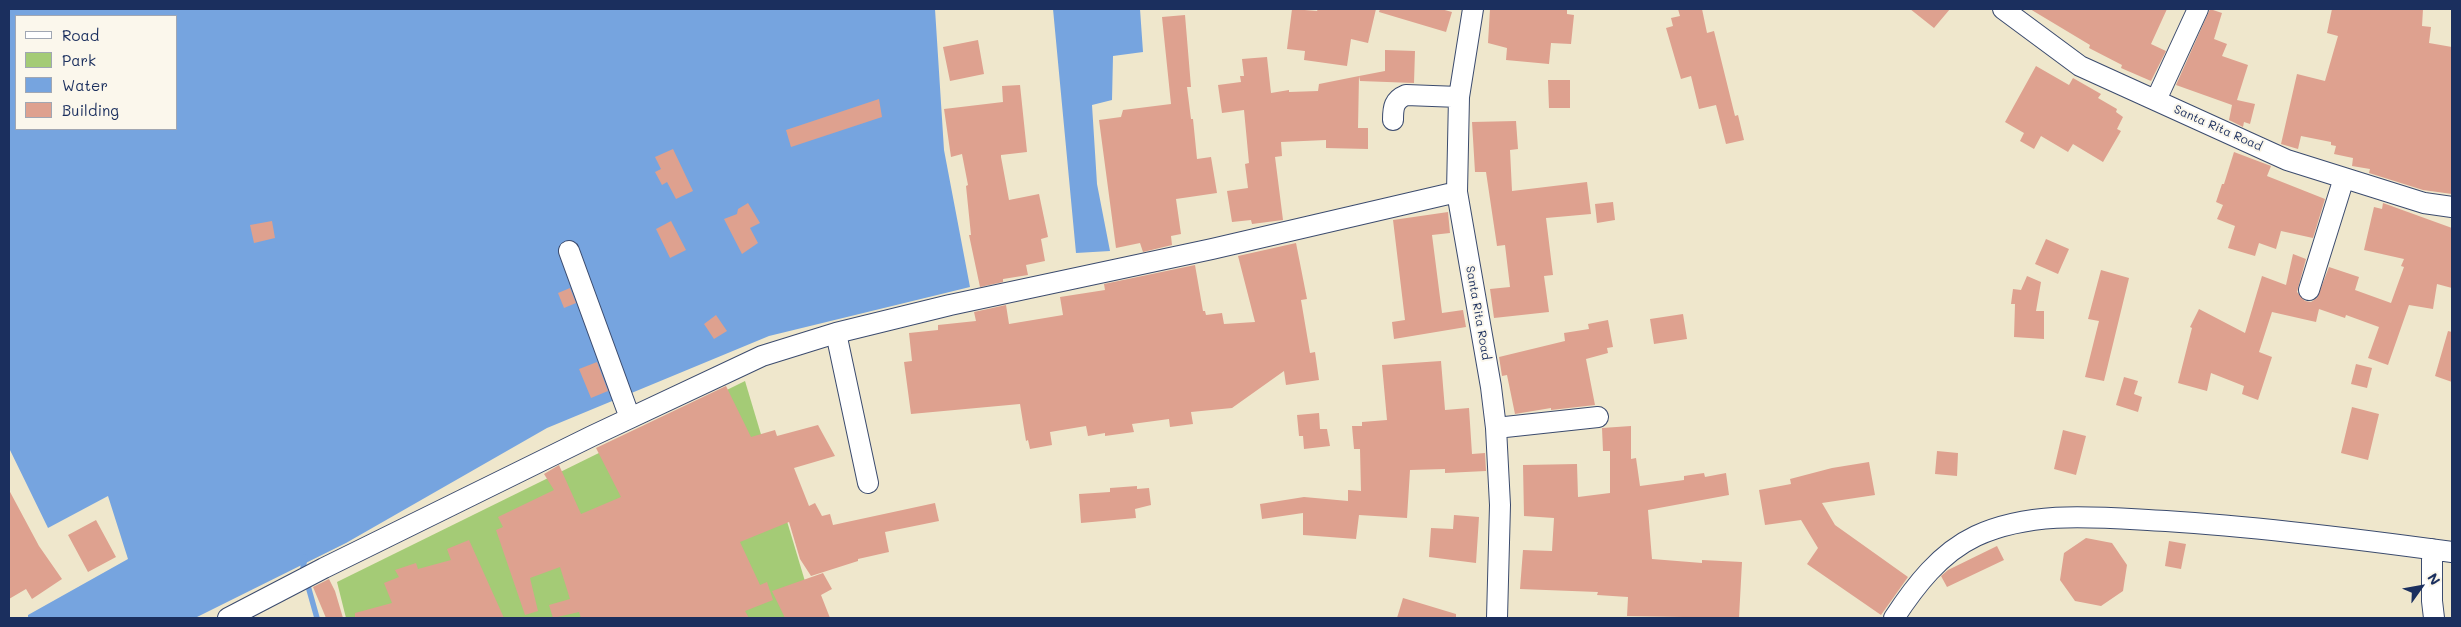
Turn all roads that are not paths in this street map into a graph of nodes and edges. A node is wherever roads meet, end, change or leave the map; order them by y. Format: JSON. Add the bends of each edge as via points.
{"nodes":[{"id":1,"x":1473,"y":9,"type":"edge"},
{"id":2,"x":2003,"y":9,"type":"edge"},
{"id":3,"x":2198,"y":9,"type":"edge"},
{"id":4,"x":1459,"y":97,"type":"junction"},
{"id":5,"x":2156,"y":100,"type":"junction"},
{"id":6,"x":1392,"y":120,"type":"dead end"},
{"id":7,"x":2344,"y":178,"type":"junction"},
{"id":8,"x":1458,"y":192,"type":"junction"},
{"id":9,"x":2452,"y":207,"type":"edge"},
{"id":10,"x":569,"y":251,"type":"dead end"},
{"id":11,"x":2309,"y":290,"type":"dead end"},
{"id":12,"x":836,"y":333,"type":"junction"},
{"id":13,"x":1598,"y":417,"type":"dead end"},
{"id":14,"x":630,"y":418,"type":"junction"},
{"id":15,"x":1496,"y":428,"type":"junction"},
{"id":16,"x":868,"y":483,"type":"dead end"},
{"id":17,"x":2432,"y":549,"type":"junction"},
{"id":18,"x":2452,"y":552,"type":"edge"},
{"id":19,"x":228,"y":618,"type":"edge"},
{"id":20,"x":1497,"y":618,"type":"edge"},
{"id":21,"x":1894,"y":618,"type":"edge"},
{"id":22,"x":2434,"y":618,"type":"edge"}],
"edges":[{"from":1,"to":4,"type":"street","name":"Santa Rita Road"},
{"from":2,"to":5,"type":"street","name":"Santa Rita Road","via":[[2080,66]]},
{"from":3,"to":5,"type":"street"},
{"from":4,"to":6,"type":"street","via":[[1406,95],[1398,98],[1394,105]]},
{"from":4,"to":8,"type":"street","name":"Santa Rita Road"},
{"from":5,"to":7,"type":"street","name":"Santa Rita Road","via":[[2287,160]]},
{"from":7,"to":9,"type":"street","name":"Santa Rita Road","via":[[2424,204]]},
{"from":7,"to":11,"type":"street"},
{"from":8,"to":12,"type":"street"},
{"from":8,"to":15,"type":"street","name":"Santa Rita Road"},
{"from":10,"to":14,"type":"street"},
{"from":12,"to":14,"type":"street","via":[[762,356]]},
{"from":12,"to":16,"type":"street"},
{"from":13,"to":15,"type":"street"},
{"from":14,"to":19,"type":"street"},
{"from":15,"to":20,"type":"street","name":"Santa Rita Road","via":[[1500,505]]},
{"from":17,"to":18,"type":"street"},
{"from":17,"to":21,"type":"street","via":[[2227,525],[2080,516],[2022,521],[1975,536],[1937,563]]},
{"from":17,"to":22,"type":"street"}]}
